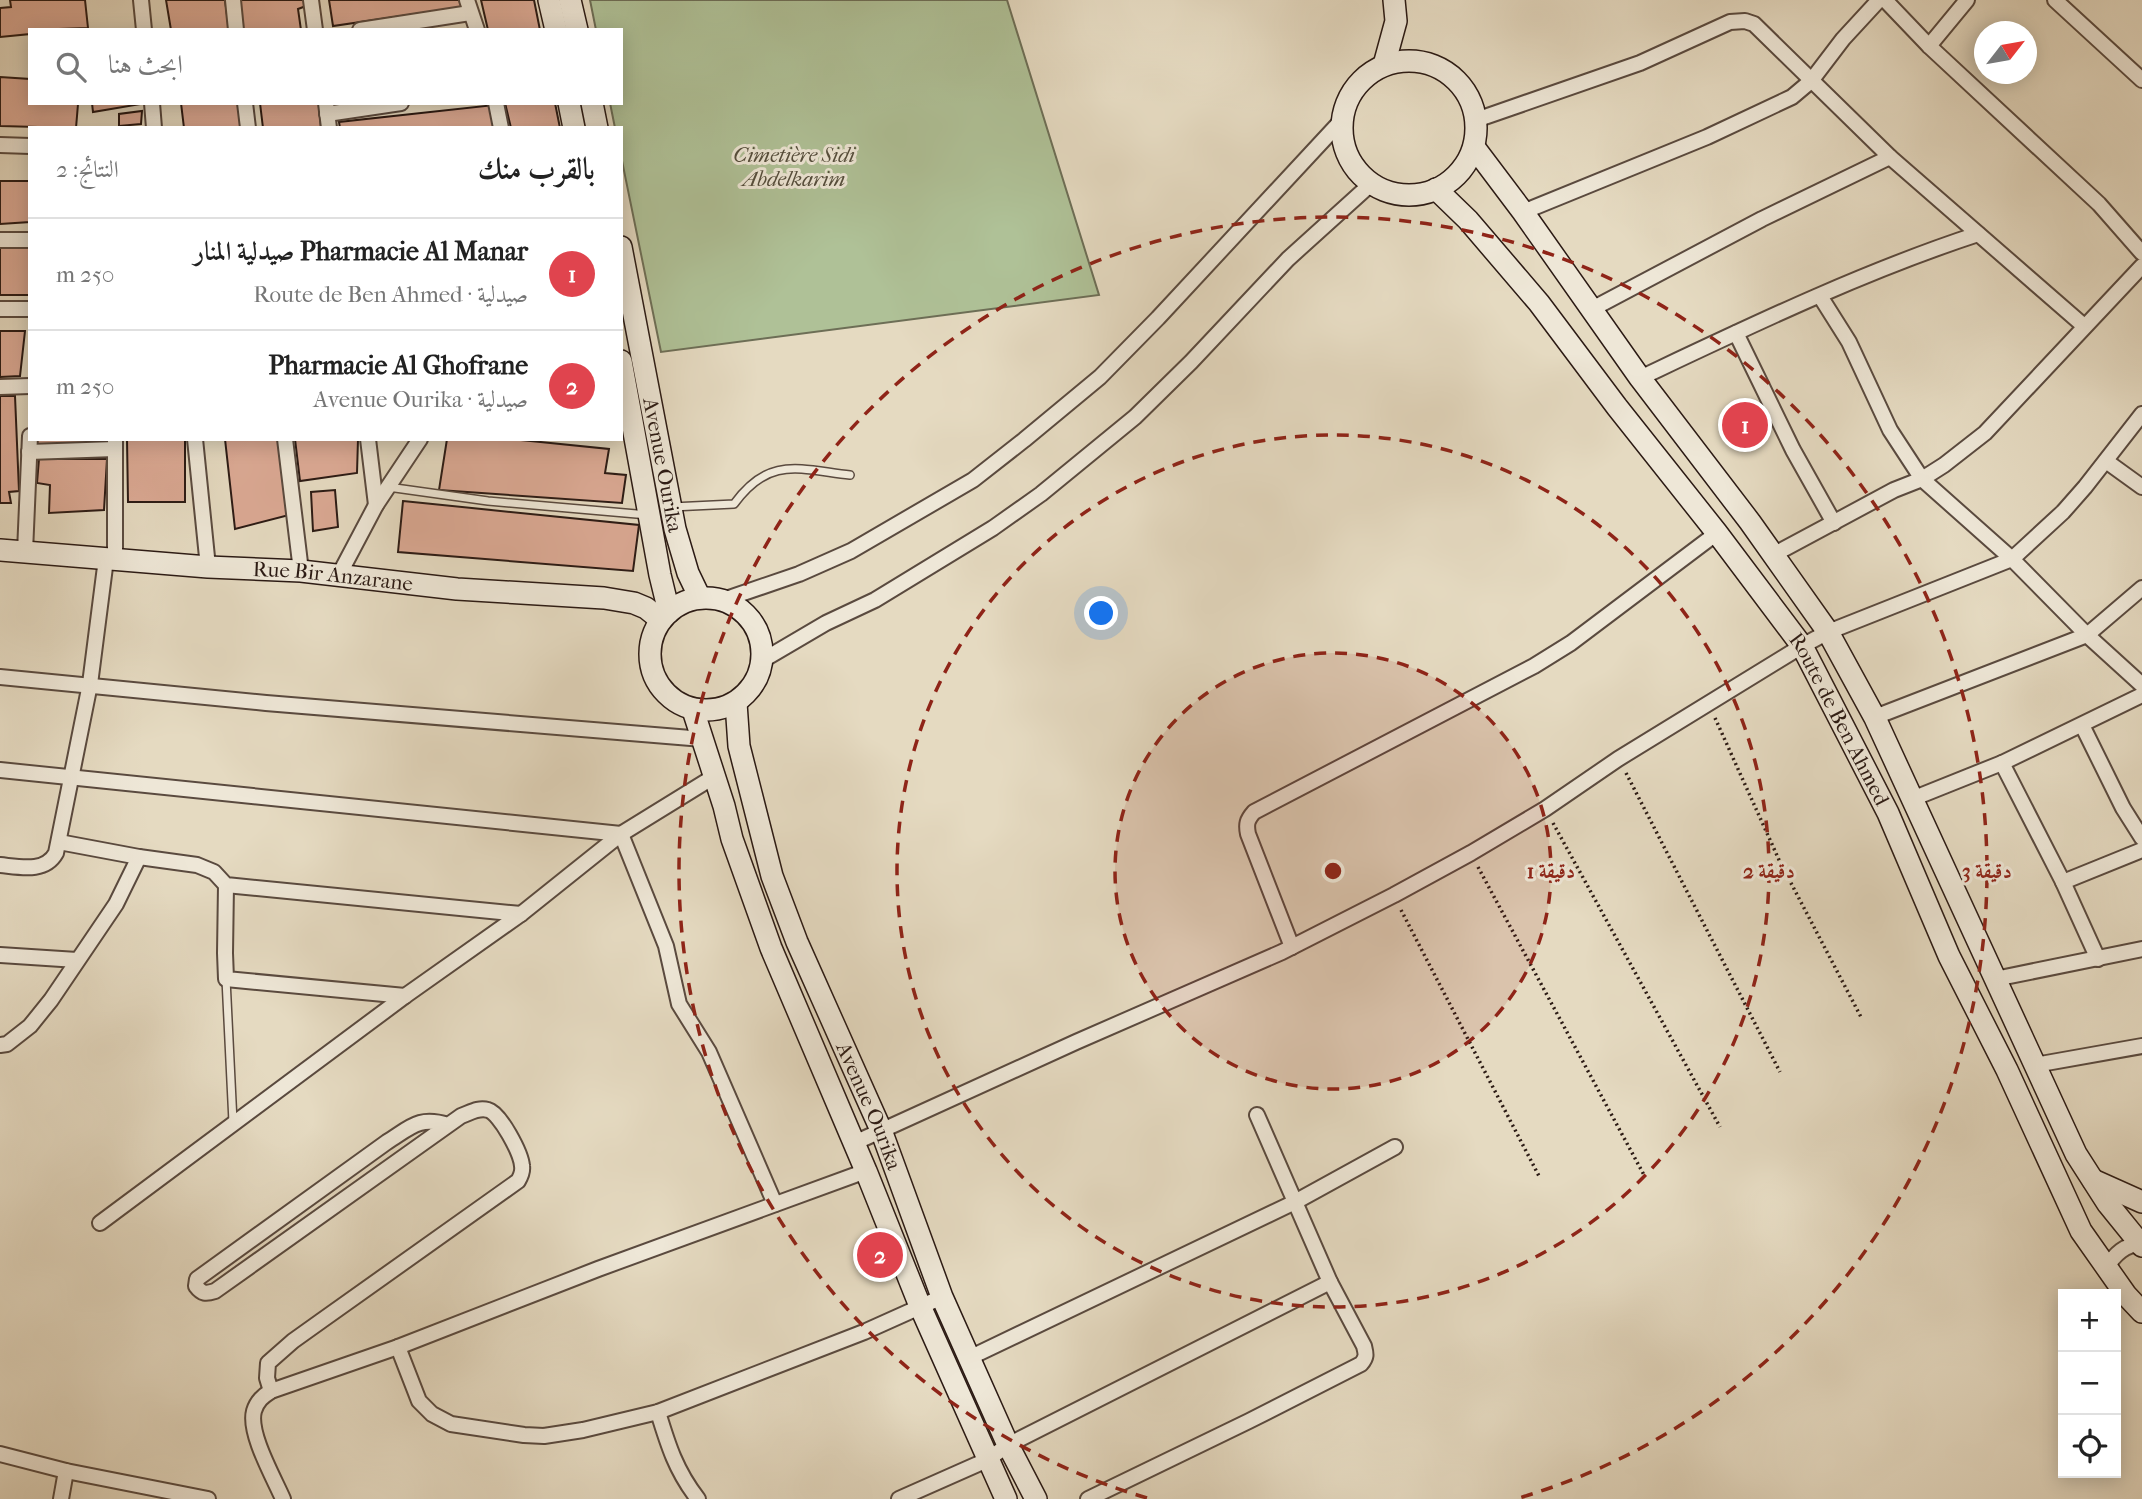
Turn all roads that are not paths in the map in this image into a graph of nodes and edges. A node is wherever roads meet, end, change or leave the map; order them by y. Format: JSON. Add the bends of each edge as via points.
{"nodes":[{"id":1,"x":141,"y":0,"type":"edge"},
{"id":2,"x":233,"y":0,"type":"edge"},
{"id":3,"x":311,"y":0,"type":"edge"},
{"id":4,"x":550,"y":0,"type":"edge"},
{"id":5,"x":570,"y":0,"type":"edge"},
{"id":6,"x":1879,"y":0,"type":"edge"},
{"id":7,"x":1885,"y":0,"type":"edge"},
{"id":8,"x":1967,"y":0,"type":"edge"},
{"id":9,"x":2055,"y":0,"type":"edge"},
{"id":10,"x":469,"y":6,"type":"edge"},
{"id":11,"x":1395,"y":10,"type":"edge"},
{"id":12,"x":144,"y":28,"type":"edge"},
{"id":13,"x":236,"y":28,"type":"edge"},
{"id":14,"x":315,"y":28,"type":"edge"},
{"id":15,"x":369,"y":28,"type":"edge"},
{"id":16,"x":476,"y":28,"type":"edge"},
{"id":17,"x":556,"y":28,"type":"edge"},
{"id":18,"x":577,"y":28,"type":"edge"},
{"id":19,"x":1929,"y":46,"type":"junction"},
{"id":20,"x":1417,"y":61,"type":"junction"},
{"id":21,"x":1384,"y":65,"type":"junction"},
{"id":22,"x":2142,"y":80,"type":"edge"},
{"id":23,"x":1811,"y":81,"type":"junction"},
{"id":24,"x":152,"y":105,"type":"edge"},
{"id":25,"x":245,"y":105,"type":"edge"},
{"id":26,"x":389,"y":105,"type":"edge"},
{"id":27,"x":496,"y":105,"type":"edge"},
{"id":28,"x":569,"y":105,"type":"edge"},
{"id":29,"x":592,"y":105,"type":"edge"},
{"id":30,"x":327,"y":115,"type":"edge"},
{"id":31,"x":1342,"y":120,"type":"junction"},
{"id":32,"x":1476,"y":120,"type":"junction"},
{"id":33,"x":155,"y":126,"type":"edge"},
{"id":34,"x":248,"y":126,"type":"edge"},
{"id":35,"x":501,"y":126,"type":"edge"},
{"id":36,"x":574,"y":126,"type":"edge"},
{"id":37,"x":597,"y":126,"type":"edge"},
{"id":38,"x":0,"y":145,"type":"edge"},
{"id":39,"x":28,"y":146,"type":"edge"},
{"id":40,"x":1474,"y":147,"type":"junction"},
{"id":41,"x":1890,"y":157,"type":"junction"},
{"id":42,"x":1372,"y":183,"type":"junction"},
{"id":43,"x":1436,"y":189,"type":"junction"},
{"id":44,"x":1523,"y":212,"type":"junction"},
{"id":45,"x":1978,"y":234,"type":"junction"},
{"id":46,"x":0,"y":240,"type":"edge"},
{"id":47,"x":28,"y":240,"type":"edge"},
{"id":48,"x":2142,"y":253,"type":"edge"},
{"id":49,"x":623,"y":257,"type":"edge"},
{"id":50,"x":2142,"y":266,"type":"edge"},
{"id":51,"x":1820,"y":296,"type":"junction"},
{"id":52,"x":0,"y":309,"type":"edge"},
{"id":53,"x":28,"y":309,"type":"edge"},
{"id":54,"x":1592,"y":309,"type":"junction"},
{"id":55,"x":2084,"y":326,"type":"junction"},
{"id":56,"x":1736,"y":332,"type":"junction"},
{"id":57,"x":1640,"y":378,"type":"junction"},
{"id":58,"x":623,"y":383,"type":"edge"},
{"id":59,"x":28,"y":386,"type":"edge"},
{"id":60,"x":0,"y":387,"type":"edge"},
{"id":61,"x":2142,"y":414,"type":"edge"},
{"id":62,"x":628,"y":434,"type":"edge"},
{"id":63,"x":30,"y":441,"type":"edge"},
{"id":64,"x":195,"y":441,"type":"edge"},
{"id":65,"x":285,"y":441,"type":"edge"},
{"id":66,"x":369,"y":441,"type":"edge"},
{"id":67,"x":419,"y":441,"type":"edge"},
{"id":68,"x":115,"y":444,"type":"edge"},
{"id":69,"x":29,"y":452,"type":"junction"},
{"id":70,"x":2106,"y":461,"type":"junction"},
{"id":71,"x":849,"y":475,"type":"dead end"},
{"id":72,"x":1922,"y":479,"type":"junction"},
{"id":73,"x":388,"y":487,"type":"junction"},
{"id":74,"x":2142,"y":487,"type":"edge"},
{"id":75,"x":376,"y":505,"type":"junction"},
{"id":76,"x":671,"y":507,"type":"junction"},
{"id":77,"x":650,"y":515,"type":"junction"},
{"id":78,"x":1834,"y":523,"type":"junction"},
{"id":79,"x":1717,"y":533,"type":"junction"},
{"id":80,"x":0,"y":550,"type":"edge"},
{"id":81,"x":24,"y":552,"type":"junction"},
{"id":82,"x":1773,"y":555,"type":"junction"},
{"id":83,"x":110,"y":559,"type":"junction"},
{"id":84,"x":2012,"y":559,"type":"junction"},
{"id":85,"x":208,"y":567,"type":"junction"},
{"id":86,"x":301,"y":571,"type":"junction"},
{"id":87,"x":339,"y":575,"type":"junction"},
{"id":88,"x":2142,"y":588,"type":"edge"},
{"id":89,"x":700,"y":598,"type":"junction"},
{"id":90,"x":723,"y":600,"type":"junction"},
{"id":91,"x":665,"y":616,"type":"junction"},
{"id":92,"x":1828,"y":632,"type":"junction"},
{"id":93,"x":2087,"y":635,"type":"junction"},
{"id":94,"x":1802,"y":646,"type":"junction"},
{"id":95,"x":763,"y":660,"type":"junction"},
{"id":96,"x":0,"y":677,"type":"edge"},
{"id":97,"x":90,"y":684,"type":"junction"},
{"id":98,"x":2142,"y":685,"type":"edge"},
{"id":99,"x":2142,"y":695,"type":"edge"},
{"id":100,"x":736,"y":703,"type":"junction"},
{"id":101,"x":693,"y":710,"type":"junction"},
{"id":102,"x":1875,"y":718,"type":"junction"},
{"id":103,"x":2082,"y":725,"type":"junction"},
{"id":104,"x":703,"y":739,"type":"junction"},
{"id":105,"x":2002,"y":763,"type":"junction"},
{"id":106,"x":0,"y":770,"type":"edge"},
{"id":107,"x":73,"y":776,"type":"junction"},
{"id":108,"x":715,"y":776,"type":"junction"},
{"id":109,"x":1912,"y":799,"type":"junction"},
{"id":110,"x":621,"y":834,"type":"junction"},
{"id":111,"x":2142,"y":838,"type":"edge"},
{"id":112,"x":59,"y":842,"type":"junction"},
{"id":113,"x":2142,"y":850,"type":"edge"},
{"id":114,"x":139,"y":857,"type":"junction"},
{"id":115,"x":0,"y":865,"type":"edge"},
{"id":116,"x":2063,"y":882,"type":"junction"},
{"id":117,"x":226,"y":885,"type":"junction"},
{"id":118,"x":521,"y":914,"type":"junction"},
{"id":119,"x":1292,"y":947,"type":"junction"},
{"id":120,"x":2142,"y":949,"type":"edge"},
{"id":121,"x":0,"y":955,"type":"edge"},
{"id":122,"x":2098,"y":959,"type":"junction"},
{"id":123,"x":78,"y":960,"type":"junction"},
{"id":124,"x":226,"y":979,"type":"junction"},
{"id":125,"x":1995,"y":979,"type":"junction"},
{"id":126,"x":405,"y":996,"type":"junction"},
{"id":127,"x":0,"y":1045,"type":"edge"},
{"id":128,"x":2142,"y":1046,"type":"edge"},
{"id":129,"x":2035,"y":1065,"type":"junction"},
{"id":130,"x":1257,"y":1115,"type":"dead end"},
{"id":131,"x":233,"y":1124,"type":"junction"},
{"id":132,"x":449,"y":1125,"type":"junction"},
{"id":133,"x":881,"y":1130,"type":"junction"},
{"id":134,"x":853,"y":1142,"type":"junction"},
{"id":135,"x":1395,"y":1147,"type":"dead end"},
{"id":136,"x":866,"y":1171,"type":"junction"},
{"id":137,"x":2091,"y":1179,"type":"junction"},
{"id":138,"x":1295,"y":1202,"type":"junction"},
{"id":139,"x":2142,"y":1202,"type":"edge"},
{"id":140,"x":775,"y":1204,"type":"junction"},
{"id":141,"x":100,"y":1223,"type":"dead end"},
{"id":142,"x":2141,"y":1245,"type":"edge"},
{"id":143,"x":2106,"y":1268,"type":"junction"},
{"id":144,"x":1330,"y":1282,"type":"junction"},
{"id":145,"x":942,"y":1297,"type":"junction"},
{"id":146,"x":920,"y":1306,"type":"junction"},
{"id":147,"x":2142,"y":1312,"type":"edge"},
{"id":148,"x":398,"y":1347,"type":"junction"},
{"id":149,"x":969,"y":1358,"type":"junction"},
{"id":150,"x":271,"y":1391,"type":"junction"},
{"id":151,"x":658,"y":1412,"type":"junction"},
{"id":152,"x":1008,"y":1445,"type":"junction"},
{"id":153,"x":0,"y":1454,"type":"edge"},
{"id":154,"x":987,"y":1460,"type":"junction"},
{"id":155,"x":66,"y":1471,"type":"junction"},
{"id":156,"x":162,"y":1495,"type":"edge"},
{"id":157,"x":61,"y":1499,"type":"edge"},
{"id":158,"x":208,"y":1499,"type":"edge"},
{"id":159,"x":283,"y":1499,"type":"edge"},
{"id":160,"x":698,"y":1499,"type":"edge"},
{"id":161,"x":899,"y":1499,"type":"edge"},
{"id":162,"x":1006,"y":1499,"type":"edge"},
{"id":163,"x":1037,"y":1499,"type":"edge"},
{"id":164,"x":1088,"y":1499,"type":"edge"}],
"edges":[{"from":1,"to":12,"type":"street"},
{"from":2,"to":13,"type":"street"},
{"from":3,"to":14,"type":"street"},
{"from":4,"to":17,"type":"street"},
{"from":5,"to":18,"type":"street"},
{"from":6,"to":23,"type":"street"},
{"from":7,"to":19,"type":"street"},
{"from":8,"to":19,"type":"street"},
{"from":9,"to":22,"type":"street"},
{"from":10,"to":15,"type":"street"},
{"from":10,"to":16,"type":"street"},
{"from":11,"to":20,"type":"street"},
{"from":11,"to":21,"type":"street"},
{"from":19,"to":48,"type":"street","via":[[2075,180]]},
{"from":20,"to":21,"type":"street"},
{"from":20,"to":32,"type":"street","via":[[1439,67],[1457,80],[1470,99]]},
{"from":21,"to":31,"type":"street","via":[[1355,86]]},
{"from":23,"to":32,"type":"street","via":[[1754,24],[1730,22],[1640,63]]},
{"from":23,"to":41,"type":"street"},
{"from":23,"to":44,"type":"street","via":[[1792,97],[1707,137]]},
{"from":24,"to":33,"type":"street"},
{"from":25,"to":34,"type":"street"},
{"from":26,"to":30,"type":"street"},
{"from":27,"to":35,"type":"street"},
{"from":28,"to":36,"type":"street"},
{"from":29,"to":37,"type":"street"},
{"from":31,"to":42,"type":"street","via":[[1344,144],[1354,166]]},
{"from":31,"to":90,"type":"street","via":[[1110,368],[973,480],[851,551]]},
{"from":32,"to":40,"type":"street"},
{"from":38,"to":39,"type":"street"},
{"from":40,"to":43,"type":"street","via":[[1460,172]]},
{"from":40,"to":44,"type":"street","name":"Route de Ben Ahmed"},
{"from":41,"to":45,"type":"street"},
{"from":41,"to":54,"type":"street"},
{"from":42,"to":43,"type":"street","via":[[1403,195]]},
{"from":42,"to":95,"type":"street","via":[[1288,259],[1135,417],[1041,494],[875,600]]},
{"from":43,"to":79,"type":"street","name":"Route de Ben Ahmed","via":[[1539,303]]},
{"from":44,"to":54,"type":"street","name":"Route de Ben Ahmed"},
{"from":45,"to":51,"type":"street","via":[[1919,253]]},
{"from":45,"to":55,"type":"street"},
{"from":46,"to":47,"type":"street"},
{"from":49,"to":76,"type":"street","name":"Avenue Ourika"},
{"from":50,"to":55,"type":"street"},
{"from":51,"to":56,"type":"street"},
{"from":51,"to":72,"type":"street","via":[[1849,342],[1890,430]]},
{"from":52,"to":53,"type":"street"},
{"from":54,"to":57,"type":"street","name":"Route de Ben Ahmed"},
{"from":55,"to":72,"type":"street","via":[[1985,433]]},
{"from":56,"to":57,"type":"street"},
{"from":56,"to":78,"type":"street"},
{"from":57,"to":82,"type":"street","name":"Route de Ben Ahmed"},
{"from":58,"to":62,"type":"street","name":"Avenue Ourika"},
{"from":59,"to":60,"type":"street"},
{"from":61,"to":70,"type":"street"},
{"from":62,"to":77,"type":"street","name":"Avenue Ourika"},
{"from":63,"to":69,"type":"street"},
{"from":64,"to":85,"type":"street"},
{"from":65,"to":86,"type":"street"},
{"from":66,"to":75,"type":"street"},
{"from":67,"to":73,"type":"street"},
{"from":68,"to":69,"type":"street"},
{"from":68,"to":83,"type":"street"},
{"from":69,"to":81,"type":"street"},
{"from":70,"to":74,"type":"street"},
{"from":70,"to":84,"type":"street","via":[[2063,512]]},
{"from":71,"to":76,"type":"lane","via":[[787,468],[763,475],[734,504]]},
{"from":72,"to":78,"type":"street"},
{"from":72,"to":84,"type":"street"},
{"from":73,"to":75,"type":"street"},
{"from":73,"to":77,"type":"lane","via":[[488,502]]},
{"from":75,"to":87,"type":"street"},
{"from":76,"to":89,"type":"street","name":"Avenue Ourika","via":[[688,573]]},
{"from":77,"to":91,"type":"street","name":"Avenue Ourika"},
{"from":78,"to":82,"type":"street"},
{"from":79,"to":94,"type":"street","name":"Route de Ben Ahmed"},
{"from":79,"to":119,"type":"street","via":[[1534,666],[1254,812],[1246,825],[1248,834]]},
{"from":80,"to":81,"type":"street","name":"Rue Bir Anzarane"},
{"from":81,"to":83,"type":"street","name":"Rue Bir Anzarane"},
{"from":82,"to":92,"type":"street","name":"Route de Ben Ahmed"},
{"from":83,"to":85,"type":"street","name":"Rue Bir Anzarane"},
{"from":83,"to":97,"type":"street"},
{"from":84,"to":92,"type":"street"},
{"from":84,"to":93,"type":"street"},
{"from":85,"to":86,"type":"street","name":"Rue Bir Anzarane"},
{"from":86,"to":87,"type":"street","name":"Rue Bir Anzarane"},
{"from":87,"to":91,"type":"street","name":"Rue Bir Anzarane","via":[[457,589],[604,598],[634,603]]},
{"from":88,"to":93,"type":"street"},
{"from":89,"to":90,"type":"street"},
{"from":89,"to":91,"type":"street","via":[[683,602]]},
{"from":90,"to":95,"type":"street","via":[[753,623]]},
{"from":91,"to":101,"type":"street","via":[[653,636],[649,655],[653,673],[668,696]]},
{"from":92,"to":94,"type":"street"},
{"from":92,"to":102,"type":"street","name":"Route de Ben Ahmed"},
{"from":93,"to":98,"type":"street"},
{"from":93,"to":102,"type":"street"},
{"from":94,"to":119,"type":"street","via":[[1471,853]]},
{"from":94,"to":143,"type":"street","name":"Route de Ben Ahmed","via":[[1888,813],[1948,956],[2007,1069],[2081,1231]]},
{"from":95,"to":100,"type":"street","via":[[750,692]]},
{"from":96,"to":97,"type":"street"},
{"from":97,"to":104,"type":"street"},
{"from":97,"to":107,"type":"street"},
{"from":99,"to":103,"type":"street"},
{"from":100,"to":101,"type":"street","via":[[715,711]]},
{"from":100,"to":133,"type":"street","name":"Avenue Ourika","via":[[739,746],[772,876]]},
{"from":101,"to":104,"type":"street","name":"Avenue Ourika"},
{"from":102,"to":109,"type":"street","name":"Route de Ben Ahmed"},
{"from":103,"to":105,"type":"street"},
{"from":103,"to":111,"type":"street"},
{"from":104,"to":108,"type":"street","name":"Avenue Ourika"},
{"from":105,"to":109,"type":"street"},
{"from":105,"to":116,"type":"street"},
{"from":106,"to":107,"type":"street"},
{"from":107,"to":110,"type":"street"},
{"from":107,"to":112,"type":"street"},
{"from":108,"to":110,"type":"street"},
{"from":108,"to":134,"type":"street","name":"Avenue Ourika","via":[[771,948]]},
{"from":109,"to":125,"type":"street","name":"Route de Ben Ahmed"},
{"from":110,"to":118,"type":"street"},
{"from":110,"to":140,"type":"street","via":[[666,946],[679,1004],[709,1052]]},
{"from":112,"to":114,"type":"street"},
{"from":112,"to":115,"type":"street","via":[[51,862],[41,867]]},
{"from":113,"to":116,"type":"street"},
{"from":114,"to":117,"type":"street","via":[[197,865],[214,872]]},
{"from":114,"to":123,"type":"street","via":[[116,904]]},
{"from":116,"to":122,"type":"street"},
{"from":117,"to":118,"type":"street"},
{"from":117,"to":124,"type":"street"},
{"from":118,"to":126,"type":"street"},
{"from":119,"to":133,"type":"street"},
{"from":120,"to":122,"type":"street"},
{"from":121,"to":123,"type":"street"},
{"from":122,"to":125,"type":"street"},
{"from":123,"to":127,"type":"street","via":[[30,1026]]},
{"from":124,"to":126,"type":"street"},
{"from":124,"to":131,"type":"lane"},
{"from":125,"to":129,"type":"street","name":"Route de Ben Ahmed"},
{"from":126,"to":131,"type":"street"},
{"from":128,"to":129,"type":"street"},
{"from":129,"to":137,"type":"street","name":"Route de Ben Ahmed"},
{"from":130,"to":138,"type":"street"},
{"from":131,"to":141,"type":"street"},
{"from":132,"to":132,"type":"street","via":[[424,1121],[387,1142],[202,1275],[196,1286],[204,1294],[215,1291]]},
{"from":132,"to":150,"type":"street","via":[[476,1110],[494,1112],[520,1154],[523,1168],[518,1181],[285,1347],[268,1363]]},
{"from":133,"to":134,"type":"street"},
{"from":133,"to":145,"type":"street","name":"Avenue Ourika"},
{"from":134,"to":136,"type":"street","name":"Avenue Ourika"},
{"from":135,"to":138,"type":"street"},
{"from":136,"to":140,"type":"street"},
{"from":136,"to":146,"type":"street","name":"Avenue Ourika"},
{"from":137,"to":139,"type":"street"},
{"from":137,"to":142,"type":"street","name":"Route de Ben Ahmed"},
{"from":138,"to":144,"type":"street"},
{"from":138,"to":149,"type":"street"},
{"from":140,"to":148,"type":"street"},
{"from":142,"to":143,"type":"street","via":[[2125,1247]]},
{"from":143,"to":147,"type":"street","name":"Route de Ben Ahmed"},
{"from":144,"to":152,"type":"street"},
{"from":144,"to":164,"type":"street","via":[[1364,1346],[1361,1364]]},
{"from":145,"to":146,"type":"street"},
{"from":145,"to":149,"type":"street","name":"Avenue Ourika"},
{"from":146,"to":151,"type":"street"},
{"from":146,"to":154,"type":"street","name":"Avenue Ourika"},
{"from":148,"to":150,"type":"street"},
{"from":148,"to":151,"type":"street","via":[[419,1401],[452,1424],[544,1436]]},
{"from":149,"to":152,"type":"street","name":"Avenue Ourika"},
{"from":150,"to":159,"type":"street","via":[[260,1398],[253,1421]]},
{"from":151,"to":160,"type":"street","via":[[682,1478]]},
{"from":152,"to":154,"type":"street"},
{"from":152,"to":163,"type":"street","name":"Avenue Ourika"},
{"from":153,"to":155,"type":"street"},
{"from":154,"to":161,"type":"street"},
{"from":154,"to":162,"type":"street","name":"Avenue Ourika"},
{"from":155,"to":156,"type":"street"},
{"from":155,"to":157,"type":"street"},
{"from":156,"to":158,"type":"street"}]}
